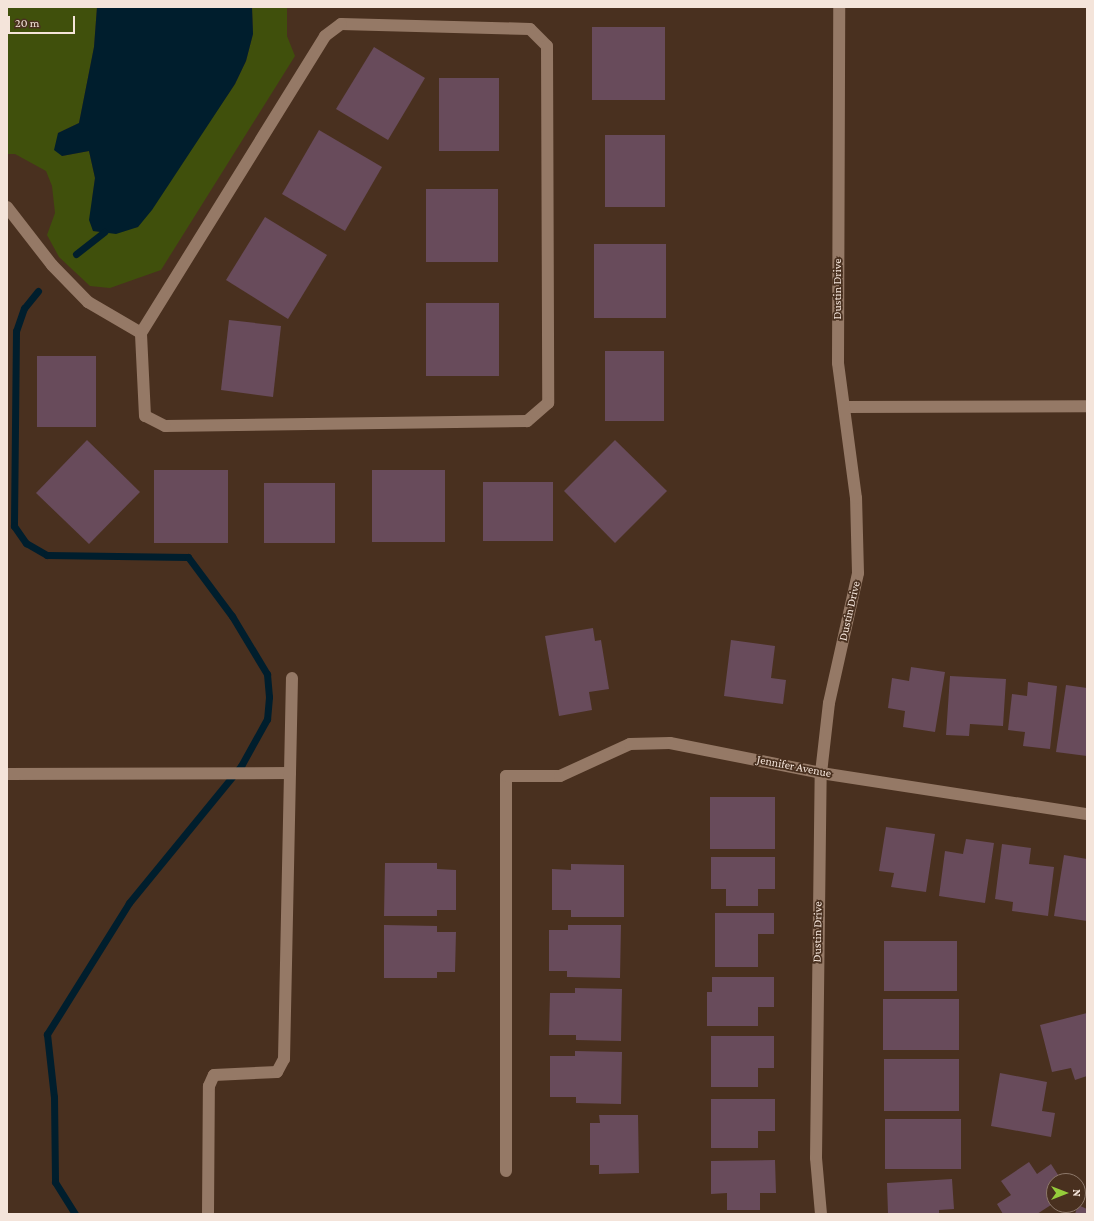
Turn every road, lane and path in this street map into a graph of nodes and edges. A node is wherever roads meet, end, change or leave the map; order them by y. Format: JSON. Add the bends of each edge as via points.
{"nodes":[{"id":1,"x":839,"y":7,"type":"edge"},
{"id":2,"x":7,"y":207,"type":"edge"},
{"id":3,"x":141,"y":333,"type":"junction"},
{"id":4,"x":1087,"y":406,"type":"edge"},
{"id":5,"x":844,"y":407,"type":"junction"},
{"id":6,"x":292,"y":678,"type":"dead end"},
{"id":7,"x":290,"y":773,"type":"junction"},
{"id":8,"x":821,"y":773,"type":"junction"},
{"id":9,"x":7,"y":774,"type":"edge"},
{"id":10,"x":1087,"y":814,"type":"edge"},
{"id":11,"x":506,"y":1171,"type":"dead end"},
{"id":12,"x":208,"y":1214,"type":"edge"},
{"id":13,"x":821,"y":1214,"type":"edge"}],
"edges":[{"from":1,"to":5,"type":"street","name":"Dustin Drive","via":[[838,363]]},
{"from":2,"to":3,"type":"street","via":[[52,265],[88,302]]},
{"from":3,"to":3,"type":"street","via":[[145,416],[165,426],[527,421],[548,403],[546,46],[530,29],[341,24],[324,36]]},
{"from":4,"to":5,"type":"street"},
{"from":5,"to":8,"type":"street","name":"Dustin Drive","via":[[856,498],[858,573],[829,702]]},
{"from":6,"to":7,"type":"street"},
{"from":7,"to":9,"type":"street"},
{"from":7,"to":12,"type":"street","via":[[284,1059],[277,1072],[214,1076],[209,1086]]},
{"from":8,"to":10,"type":"street","name":"Jennifer Avenue"},
{"from":8,"to":11,"type":"street","name":"Jennifer Avenue","via":[[670,743],[630,744],[560,776],[506,776]]},
{"from":8,"to":13,"type":"street","name":"Dustin Drive","via":[[816,1158]]}]}
